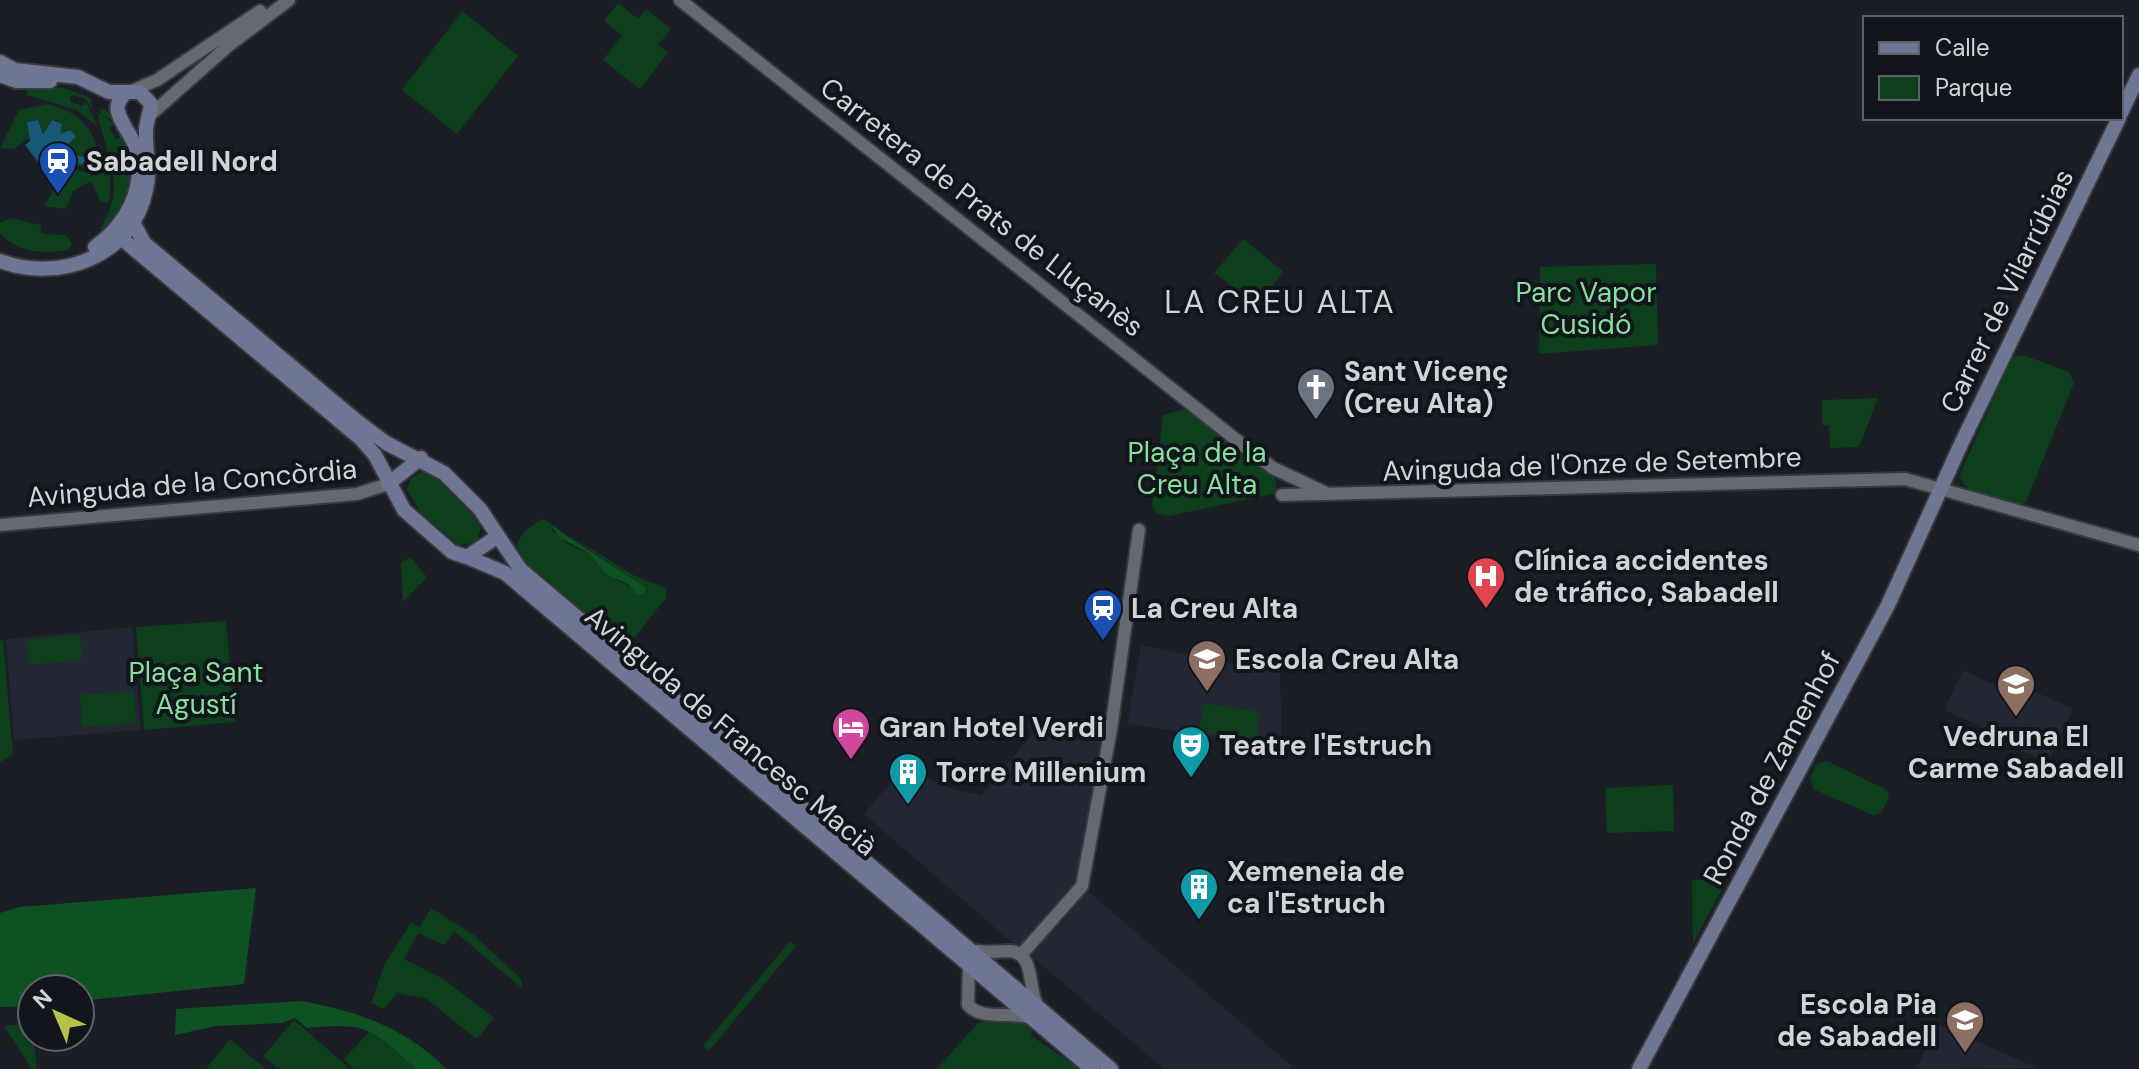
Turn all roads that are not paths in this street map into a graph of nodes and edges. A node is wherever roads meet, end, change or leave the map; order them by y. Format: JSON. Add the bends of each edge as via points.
{"nodes":[{"id":1,"x":276,"y":0,"type":"edge"},
{"id":2,"x":289,"y":0,"type":"edge"},
{"id":3,"x":680,"y":0,"type":"edge"},
{"id":4,"x":0,"y":62,"type":"edge"},
{"id":5,"x":0,"y":75,"type":"edge"},
{"id":6,"x":2139,"y":75,"type":"edge"},
{"id":7,"x":129,"y":92,"type":"junction"},
{"id":8,"x":2123,"y":110,"type":"edge"},
{"id":9,"x":119,"y":114,"type":"junction"},
{"id":10,"x":149,"y":116,"type":"junction"},
{"id":11,"x":2118,"y":120,"type":"edge"},
{"id":12,"x":128,"y":222,"type":"junction"},
{"id":13,"x":121,"y":238,"type":"junction"},
{"id":14,"x":0,"y":250,"type":"edge"},
{"id":15,"x":0,"y":261,"type":"edge"},
{"id":16,"x":1253,"y":453,"type":"joint"},
{"id":17,"x":421,"y":458,"type":"junction"},
{"id":18,"x":388,"y":484,"type":"junction"},
{"id":19,"x":1942,"y":487,"type":"junction"},
{"id":20,"x":1330,"y":494,"type":"junction"},
{"id":21,"x":1282,"y":495,"type":"dead end"},
{"id":22,"x":0,"y":525,"type":"edge"},
{"id":23,"x":1139,"y":530,"type":"dead end"},
{"id":24,"x":498,"y":536,"type":"junction"},
{"id":25,"x":2139,"y":545,"type":"edge"},
{"id":26,"x":467,"y":557,"type":"junction"},
{"id":27,"x":957,"y":949,"type":"junction"},
{"id":28,"x":1021,"y":955,"type":"junction"},
{"id":29,"x":974,"y":962,"type":"junction"},
{"id":30,"x":1022,"y":1002,"type":"junction"},
{"id":31,"x":1037,"y":1015,"type":"junction"},
{"id":32,"x":1092,"y":1069,"type":"edge"},
{"id":33,"x":1111,"y":1069,"type":"edge"},
{"id":34,"x":1639,"y":1069,"type":"edge"}],
"edges":[{"from":1,"to":7,"type":"street","via":[[157,80]]},
{"from":2,"to":10,"type":"street","via":[[234,40]]},
{"from":3,"to":16,"type":"street","name":"Carretera de Prats de Lluçanès"},
{"from":4,"to":7,"type":"main road","via":[[26,71],[64,73],[109,92]]},
{"from":5,"to":9,"type":"main road","via":[[16,81],[67,83],[90,92]]},
{"from":6,"to":8,"type":"main road","name":"Carrer de Vilarrúbias"},
{"from":7,"to":9,"type":"main road","via":[[119,101]]},
{"from":7,"to":10,"type":"main road","via":[[148,98]]},
{"from":9,"to":10,"type":"main road","via":[[139,122]]},
{"from":9,"to":12,"type":"main road","via":[[133,142],[138,179]]},
{"from":10,"to":12,"type":"main road","via":[[148,179]]},
{"from":11,"to":19,"type":"main road","name":"Carrer de Vilarrúbias"},
{"from":12,"to":13,"type":"main road"},
{"from":12,"to":14,"type":"main road","via":[[72,258],[35,261]]},
{"from":12,"to":17,"type":"main road","name":"Avinguda de Francesc Macià","via":[[144,243],[358,422],[386,443]]},
{"from":13,"to":15,"type":"main road","via":[[85,262],[50,270]]},
{"from":13,"to":18,"type":"main road","name":"Avinguda de Francesc Macià","via":[[353,432],[375,455]]},
{"from":16,"to":20,"type":"street","name":"Avinguda de l'Onze de Setembre"},
{"from":17,"to":18,"type":"main road"},
{"from":17,"to":24,"type":"main road","name":"Avinguda de Francesc Macià","via":[[467,495]]},
{"from":18,"to":22,"type":"street","name":"Avinguda de la Concòrdia","via":[[357,494]]},
{"from":18,"to":26,"type":"main road","name":"Avinguda de Francesc Macià","via":[[404,510],[452,552]]},
{"from":19,"to":20,"type":"street","name":"Avinguda de l'Onze de Setembre","via":[[1905,479]]},
{"from":19,"to":25,"type":"street","name":"Avinguda de l'Onze de Setembre"},
{"from":19,"to":34,"type":"main road","name":"Ronda de Zamenhof","via":[[1888,605]]},
{"from":20,"to":21,"type":"street"},
{"from":23,"to":28,"type":"street","via":[[1082,886]]},
{"from":24,"to":26,"type":"main road"},
{"from":24,"to":27,"type":"main road","name":"Avinguda de Francesc Macià","via":[[531,580]]},
{"from":26,"to":27,"type":"main road","name":"Avinguda de Francesc Macià","via":[[505,573]]},
{"from":27,"to":29,"type":"main road","name":"Avinguda de Francesc Macià"},
{"from":28,"to":29,"type":"street","via":[[1013,951]]},
{"from":28,"to":30,"type":"street","name":"Avinguda de Francesc Macià","via":[[1028,964]]},
{"from":29,"to":30,"type":"main road","name":"Avinguda de Francesc Macià"},
{"from":29,"to":30,"type":"street","via":[[968,1003],[972,1010],[983,1014]]},
{"from":30,"to":31,"type":"main road","name":"Avinguda de Francesc Macià"},
{"from":30,"to":31,"type":"street","name":"Avinguda de Francesc Macià"},
{"from":31,"to":32,"type":"main road","name":"Avinguda de Francesc Macià"},
{"from":31,"to":33,"type":"main road","name":"Avinguda de Francesc Macià"}]}
